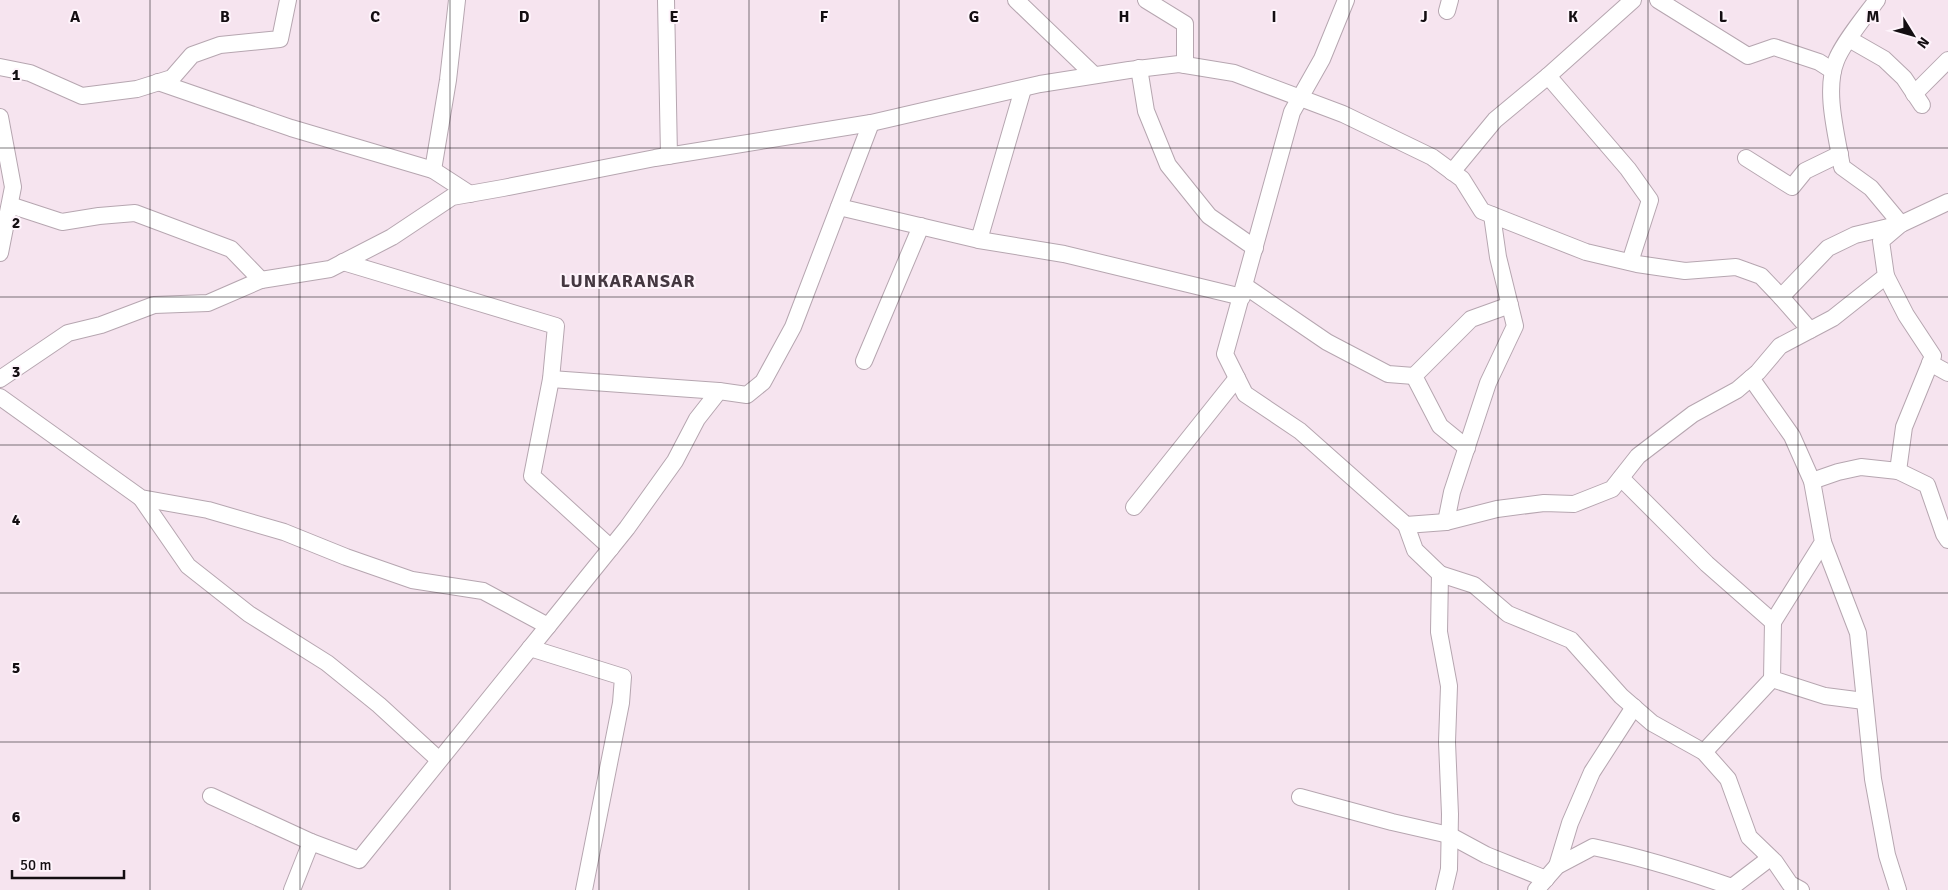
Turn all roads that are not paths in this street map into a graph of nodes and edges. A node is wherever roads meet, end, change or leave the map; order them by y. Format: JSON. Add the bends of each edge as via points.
{"nodes":[{"id":1,"x":288,"y":0,"type":"edge"},
{"id":2,"x":457,"y":0,"type":"edge"},
{"id":3,"x":666,"y":0,"type":"edge"},
{"id":4,"x":1016,"y":0,"type":"edge"},
{"id":5,"x":1146,"y":0,"type":"edge"},
{"id":6,"x":1346,"y":0,"type":"edge"},
{"id":7,"x":1633,"y":0,"type":"edge"},
{"id":8,"x":1658,"y":0,"type":"edge"},
{"id":9,"x":1877,"y":0,"type":"edge"},
{"id":10,"x":1849,"y":39,"type":"junction"},
{"id":11,"x":1948,"y":60,"type":"edge"},
{"id":12,"x":1185,"y":65,"type":"junction"},
{"id":13,"x":0,"y":67,"type":"edge"},
{"id":14,"x":1139,"y":68,"type":"junction"},
{"id":15,"x":1833,"y":71,"type":"junction"},
{"id":16,"x":1094,"y":75,"type":"junction"},
{"id":17,"x":1548,"y":76,"type":"junction"},
{"id":18,"x":158,"y":82,"type":"junction"},
{"id":19,"x":1022,"y":89,"type":"junction"},
{"id":20,"x":1301,"y":98,"type":"junction"},
{"id":21,"x":0,"y":117,"type":"edge"},
{"id":22,"x":871,"y":123,"type":"junction"},
{"id":23,"x":1840,"y":154,"type":"junction"},
{"id":24,"x":669,"y":156,"type":"junction"},
{"id":25,"x":1746,"y":158,"type":"dead end"},
{"id":26,"x":433,"y":170,"type":"junction"},
{"id":27,"x":1452,"y":172,"type":"junction"},
{"id":28,"x":470,"y":194,"type":"junction"},
{"id":29,"x":1948,"y":202,"type":"edge"},
{"id":30,"x":10,"y":205,"type":"junction"},
{"id":31,"x":839,"y":207,"type":"junction"},
{"id":32,"x":1492,"y":215,"type":"junction"},
{"id":33,"x":1901,"y":224,"type":"junction"},
{"id":34,"x":921,"y":226,"type":"junction"},
{"id":35,"x":979,"y":240,"type":"junction"},
{"id":36,"x":1255,"y":248,"type":"junction"},
{"id":37,"x":0,"y":253,"type":"edge"},
{"id":38,"x":343,"y":262,"type":"junction"},
{"id":39,"x":1630,"y":262,"type":"junction"},
{"id":40,"x":1886,"y":276,"type":"junction"},
{"id":41,"x":262,"y":280,"type":"junction"},
{"id":42,"x":1243,"y":291,"type":"junction"},
{"id":43,"x":1781,"y":297,"type":"junction"},
{"id":44,"x":1510,"y":305,"type":"junction"},
{"id":45,"x":1810,"y":330,"type":"junction"},
{"id":46,"x":864,"y":361,"type":"dead end"},
{"id":47,"x":1930,"y":363,"type":"junction"},
{"id":48,"x":1948,"y":373,"type":"edge"},
{"id":49,"x":1414,"y":376,"type":"junction"},
{"id":50,"x":1237,"y":378,"type":"junction"},
{"id":51,"x":1751,"y":378,"type":"junction"},
{"id":52,"x":0,"y":379,"type":"edge"},
{"id":53,"x":551,"y":379,"type":"junction"},
{"id":54,"x":719,"y":391,"type":"junction"},
{"id":55,"x":0,"y":397,"type":"edge"},
{"id":56,"x":1467,"y":448,"type":"junction"},
{"id":57,"x":1898,"y":472,"type":"junction"},
{"id":58,"x":1621,"y":478,"type":"junction"},
{"id":59,"x":1812,"y":481,"type":"junction"},
{"id":60,"x":141,"y":498,"type":"junction"},
{"id":61,"x":1134,"y":507,"type":"dead end"},
{"id":62,"x":1446,"y":522,"type":"junction"},
{"id":63,"x":1406,"y":525,"type":"junction"},
{"id":64,"x":1948,"y":540,"type":"edge"},
{"id":65,"x":1823,"y":542,"type":"junction"},
{"id":66,"x":611,"y":548,"type":"junction"},
{"id":67,"x":1440,"y":574,"type":"junction"},
{"id":68,"x":1773,"y":622,"type":"junction"},
{"id":69,"x":548,"y":626,"type":"junction"},
{"id":70,"x":530,"y":648,"type":"junction"},
{"id":71,"x":1772,"y":679,"type":"junction"},
{"id":72,"x":1864,"y":701,"type":"junction"},
{"id":73,"x":1634,"y":708,"type":"junction"},
{"id":74,"x":1704,"y":752,"type":"junction"},
{"id":75,"x":439,"y":760,"type":"junction"},
{"id":76,"x":211,"y":796,"type":"dead end"},
{"id":77,"x":1300,"y":796,"type":"dead end"},
{"id":78,"x":1449,"y":835,"type":"junction"},
{"id":79,"x":311,"y":842,"type":"junction"},
{"id":80,"x":1770,"y":858,"type":"junction"},
{"id":81,"x":1557,"y":866,"type":"junction"},
{"id":82,"x":1541,"y":885,"type":"edge"},
{"id":83,"x":292,"y":890,"type":"edge"},
{"id":84,"x":584,"y":890,"type":"edge"},
{"id":85,"x":1444,"y":890,"type":"edge"},
{"id":86,"x":1800,"y":890,"type":"edge"},
{"id":87,"x":1898,"y":890,"type":"edge"}],
"edges":[{"from":1,"to":18,"type":"street","via":[[280,39],[220,45],[192,55],[172,78]]},
{"from":2,"to":26,"type":"street"},
{"from":3,"to":24,"type":"street"},
{"from":4,"to":16,"type":"street"},
{"from":5,"to":12,"type":"street","via":[[1185,24]]},
{"from":6,"to":20,"type":"street","via":[[1322,59]]},
{"from":7,"to":17,"type":"street"},
{"from":8,"to":15,"type":"street","via":[[1748,56],[1774,47],[1819,62]]},
{"from":9,"to":10,"type":"street"},
{"from":10,"to":11,"type":"street","via":[[1884,58],[1904,78],[1918,100]]},
{"from":10,"to":15,"type":"street","via":[[1836,59]]},
{"from":12,"to":14,"type":"street"},
{"from":12,"to":20,"type":"street","via":[[1234,73]]},
{"from":13,"to":18,"type":"street","via":[[30,72],[82,96],[137,89]]},
{"from":14,"to":16,"type":"street"},
{"from":14,"to":36,"type":"street","via":[[1144,106],[1168,165],[1209,216]]},
{"from":15,"to":23,"type":"street","via":[[1831,81]]},
{"from":16,"to":19,"type":"street"},
{"from":17,"to":27,"type":"street","via":[[1495,120]]},
{"from":17,"to":39,"type":"street","via":[[1628,169],[1650,200]]},
{"from":18,"to":26,"type":"street","via":[[291,128]]},
{"from":19,"to":22,"type":"street"},
{"from":19,"to":35,"type":"street"},
{"from":20,"to":27,"type":"street","via":[[1343,114],[1432,157]]},
{"from":20,"to":36,"type":"street","via":[[1292,112]]},
{"from":21,"to":30,"type":"street","via":[[13,187]]},
{"from":22,"to":24,"type":"street"},
{"from":22,"to":31,"type":"street"},
{"from":23,"to":25,"type":"street","via":[[1805,171],[1792,187]]},
{"from":23,"to":33,"type":"street","via":[[1842,167],[1871,188]]},
{"from":24,"to":28,"type":"street"},
{"from":26,"to":28,"type":"street"},
{"from":27,"to":32,"type":"street","via":[[1462,179],[1482,211]]},
{"from":28,"to":38,"type":"street","via":[[452,197],[392,237]]},
{"from":29,"to":33,"type":"street"},
{"from":30,"to":37,"type":"street"},
{"from":30,"to":41,"type":"street","via":[[62,222],[136,213],[230,249]]},
{"from":31,"to":34,"type":"street"},
{"from":31,"to":54,"type":"street","via":[[793,327],[763,382],[746,395]]},
{"from":32,"to":39,"type":"street","via":[[1586,252]]},
{"from":32,"to":44,"type":"street"},
{"from":33,"to":40,"type":"street","via":[[1881,242]]},
{"from":33,"to":43,"type":"street","via":[[1855,235],[1828,248]]},
{"from":34,"to":35,"type":"street"},
{"from":34,"to":46,"type":"street"},
{"from":35,"to":42,"type":"street"},
{"from":36,"to":42,"type":"street"},
{"from":38,"to":41,"type":"street","via":[[330,269]]},
{"from":38,"to":53,"type":"street","via":[[556,326]]},
{"from":39,"to":43,"type":"street","via":[[1685,271],[1736,267],[1761,276]]},
{"from":40,"to":45,"type":"street","via":[[1832,318]]},
{"from":40,"to":47,"type":"street","via":[[1906,316],[1933,356]]},
{"from":41,"to":52,"type":"street","via":[[208,303],[154,305],[101,325],[68,333]]},
{"from":42,"to":49,"type":"street","via":[[1327,342],[1388,374]]},
{"from":42,"to":50,"type":"street","via":[[1225,354]]},
{"from":43,"to":45,"type":"street"},
{"from":44,"to":49,"type":"street","via":[[1471,320]]},
{"from":44,"to":56,"type":"street","via":[[1515,326],[1488,383]]},
{"from":45,"to":51,"type":"street","via":[[1780,346]]},
{"from":47,"to":48,"type":"street"},
{"from":47,"to":57,"type":"street","via":[[1904,427]]},
{"from":49,"to":56,"type":"street","via":[[1440,426]]},
{"from":50,"to":61,"type":"street"},
{"from":50,"to":63,"type":"street","via":[[1245,394],[1300,431]]},
{"from":51,"to":58,"type":"street","via":[[1737,390],[1693,414],[1638,456]]},
{"from":51,"to":59,"type":"street","via":[[1792,436]]},
{"from":53,"to":54,"type":"street"},
{"from":53,"to":66,"type":"street","via":[[532,476]]},
{"from":54,"to":66,"type":"street"},
{"from":55,"to":60,"type":"street"},
{"from":56,"to":62,"type":"street"},
{"from":57,"to":59,"type":"street","via":[[1861,467]]},
{"from":57,"to":64,"type":"street","via":[[1927,485]]},
{"from":58,"to":62,"type":"street","via":[[1612,489],[1574,504],[1544,502],[1497,509]]},
{"from":58,"to":68,"type":"street","via":[[1707,564]]},
{"from":59,"to":65,"type":"street"},
{"from":60,"to":69,"type":"street","via":[[208,510],[284,532],[412,580],[483,591]]},
{"from":60,"to":75,"type":"street","via":[[188,566],[249,614],[327,663]]},
{"from":62,"to":63,"type":"street"},
{"from":63,"to":67,"type":"street","via":[[1415,550]]},
{"from":65,"to":68,"type":"street"},
{"from":65,"to":72,"type":"street","via":[[1858,633]]},
{"from":66,"to":69,"type":"street"},
{"from":67,"to":73,"type":"street","via":[[1474,585],[1508,614],[1571,640]]},
{"from":67,"to":78,"type":"street","via":[[1439,632],[1449,686]]},
{"from":68,"to":71,"type":"street"},
{"from":69,"to":70,"type":"street"},
{"from":70,"to":75,"type":"street"},
{"from":70,"to":84,"type":"street","via":[[623,677]]},
{"from":71,"to":72,"type":"street","via":[[1825,696]]},
{"from":71,"to":74,"type":"street"},
{"from":72,"to":87,"type":"street","via":[[1873,779],[1887,855]]},
{"from":73,"to":74,"type":"street","via":[[1652,723]]},
{"from":73,"to":81,"type":"street","via":[[1592,772],[1570,823]]},
{"from":74,"to":80,"type":"street","via":[[1728,779],[1748,837]]},
{"from":75,"to":79,"type":"street","via":[[359,860]]},
{"from":76,"to":79,"type":"street"},
{"from":77,"to":78,"type":"street"},
{"from":78,"to":82,"type":"street"},
{"from":78,"to":85,"type":"street","via":[[1449,869]]},
{"from":79,"to":83,"type":"street"},
{"from":80,"to":81,"type":"street","via":[[1732,887],[1629,854],[1593,847]]},
{"from":80,"to":86,"type":"street","via":[[1790,884]]},
{"from":81,"to":82,"type":"street"}]}
